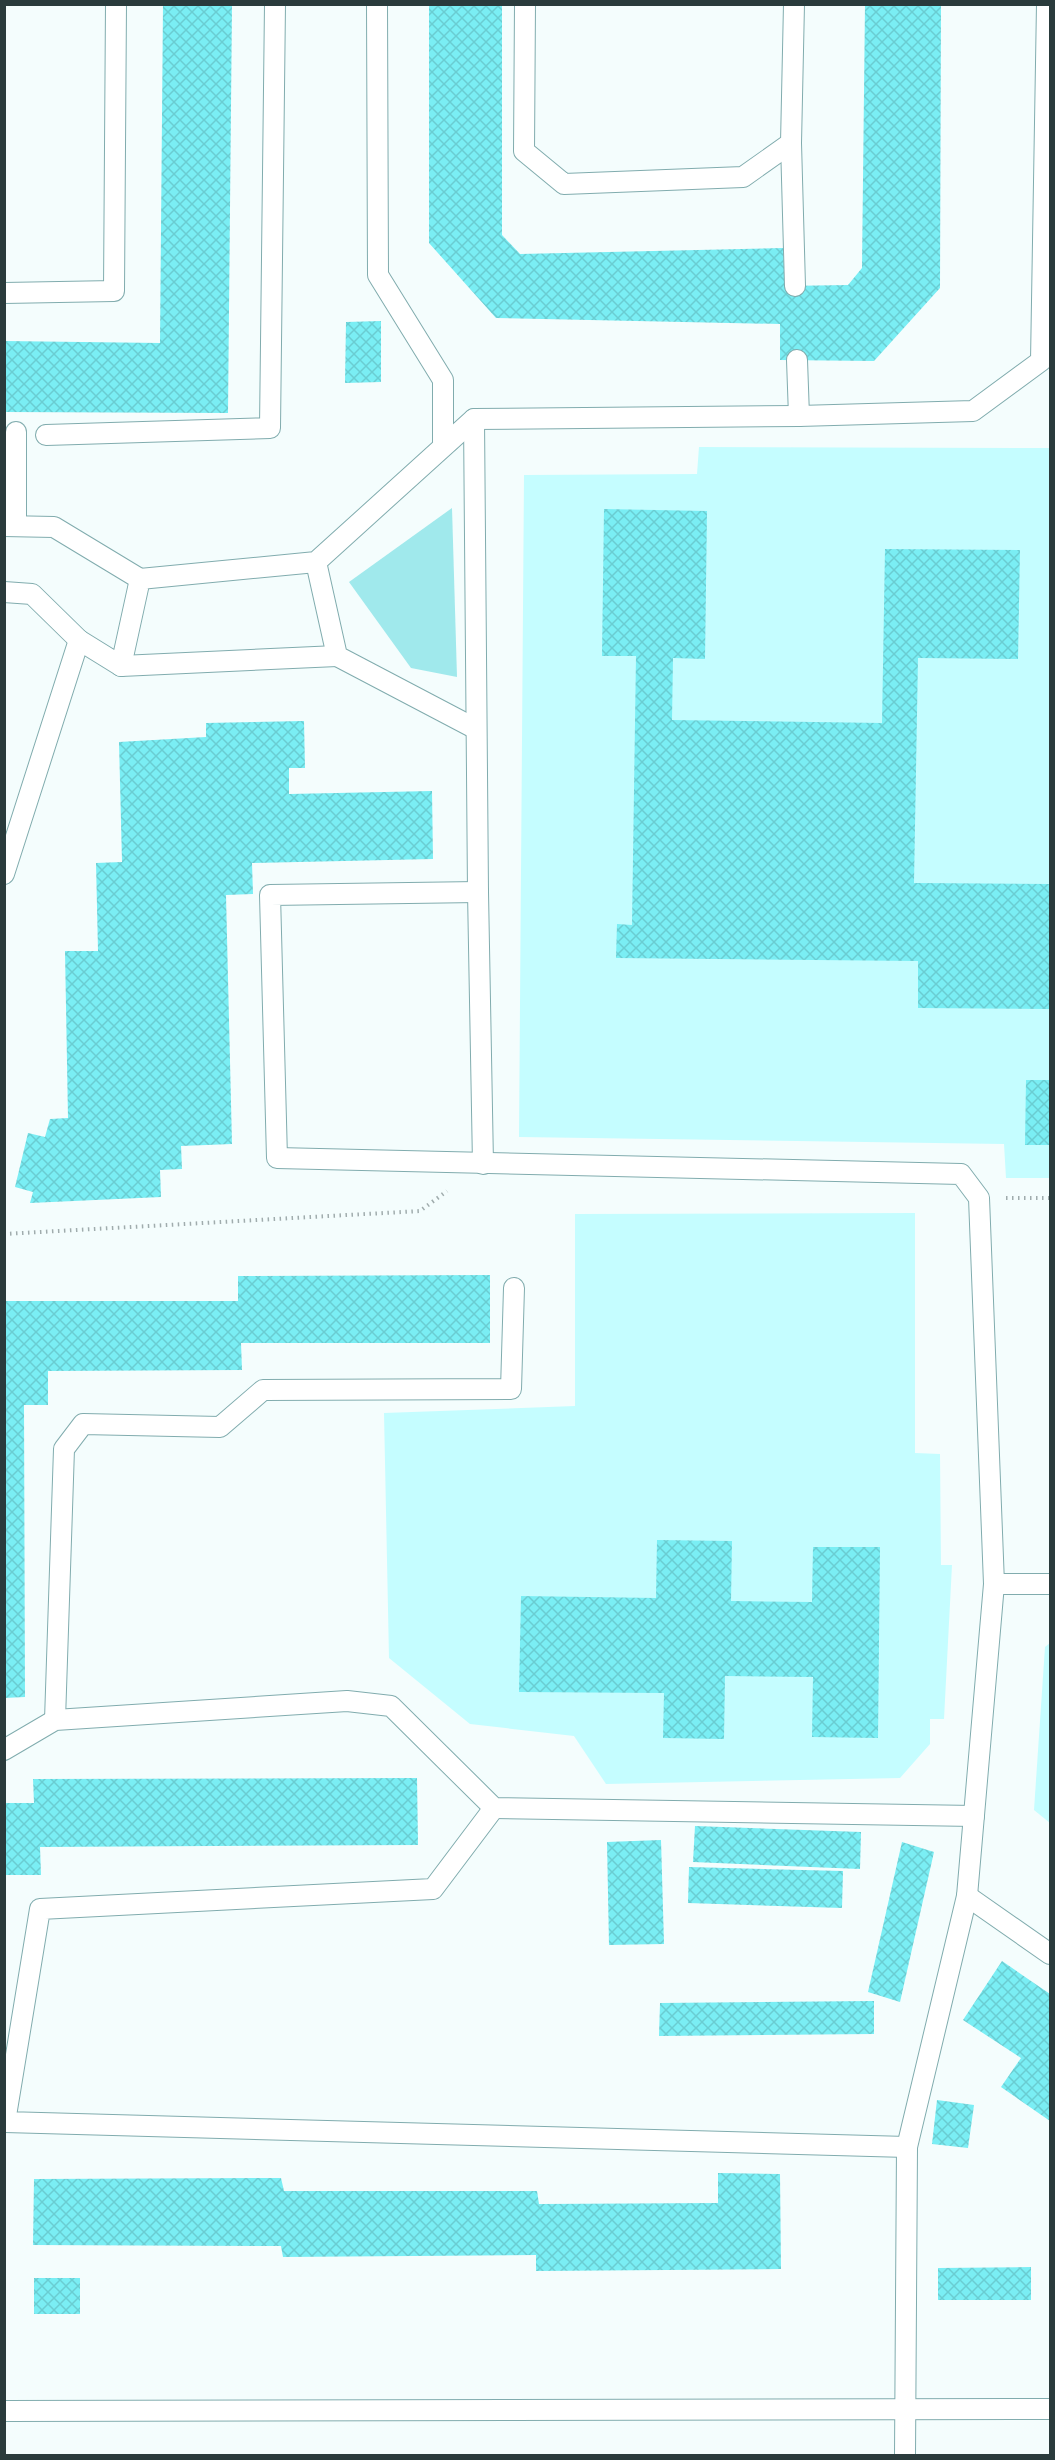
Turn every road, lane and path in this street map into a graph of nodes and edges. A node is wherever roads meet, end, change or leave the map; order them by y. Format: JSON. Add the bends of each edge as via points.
{"nodes":[{"id":1,"x":116,"y":4,"type":"edge"},
{"id":2,"x":275,"y":4,"type":"edge"},
{"id":3,"x":377,"y":4,"type":"edge"},
{"id":4,"x":525,"y":4,"type":"edge"},
{"id":5,"x":794,"y":4,"type":"edge"},
{"id":6,"x":1047,"y":4,"type":"edge"},
{"id":7,"x":791,"y":143,"type":"junction"},
{"id":8,"x":795,"y":286,"type":"dead end"},
{"id":9,"x":4,"y":293,"type":"edge"},
{"id":10,"x":797,"y":360,"type":"dead end"},
{"id":11,"x":799,"y":416,"type":"junction"},
{"id":12,"x":474,"y":419,"type":"junction"},
{"id":13,"x":16,"y":432,"type":"dead end"},
{"id":14,"x":46,"y":435,"type":"dead end"},
{"id":15,"x":444,"y":446,"type":"junction"},
{"id":16,"x":10,"y":526,"type":"edge"},
{"id":17,"x":316,"y":562,"type":"junction"},
{"id":18,"x":140,"y":579,"type":"junction"},
{"id":19,"x":4,"y":592,"type":"edge"},
{"id":20,"x":79,"y":639,"type":"junction"},
{"id":21,"x":337,"y":656,"type":"junction"},
{"id":22,"x":121,"y":666,"type":"junction"},
{"id":23,"x":476,"y":729,"type":"junction"},
{"id":24,"x":4,"y":874,"type":"edge"},
{"id":25,"x":478,"y":892,"type":"junction"},
{"id":26,"x":483,"y":1164,"type":"junction"},
{"id":27,"x":979,"y":1198,"type":"junction"},
{"id":28,"x":1050,"y":1198,"type":"edge"},
{"id":29,"x":4,"y":1234,"type":"edge"},
{"id":30,"x":513,"y":1288,"type":"dead end"},
{"id":31,"x":994,"y":1584,"type":"junction"},
{"id":32,"x":1050,"y":1584,"type":"edge"},
{"id":33,"x":55,"y":1720,"type":"junction"},
{"id":34,"x":4,"y":1750,"type":"edge"},
{"id":35,"x":494,"y":1808,"type":"junction"},
{"id":36,"x":974,"y":1816,"type":"junction"},
{"id":37,"x":967,"y":1896,"type":"junction"},
{"id":38,"x":1050,"y":1954,"type":"edge"},
{"id":39,"x":5,"y":2122,"type":"edge"},
{"id":40,"x":4,"y":2133,"type":"edge"},
{"id":41,"x":907,"y":2147,"type":"junction"},
{"id":42,"x":1050,"y":2409,"type":"edge"},
{"id":43,"x":907,"y":2410,"type":"junction"},
{"id":44,"x":4,"y":2411,"type":"edge"},
{"id":45,"x":905,"y":2456,"type":"edge"}],
"edges":[{"from":1,"to":9,"type":"lane","via":[[114,291]]},
{"from":2,"to":14,"type":"lane","via":[[270,428]]},
{"from":3,"to":15,"type":"lane","via":[[378,275],[443,380]]},
{"from":4,"to":7,"type":"lane","via":[[524,151],[564,184],[743,177]]},
{"from":5,"to":7,"type":"lane"},
{"from":6,"to":11,"type":"lane","via":[[1041,361],[973,411]]},
{"from":7,"to":8,"type":"lane"},
{"from":10,"to":11,"type":"lane"},
{"from":11,"to":12,"type":"lane"},
{"from":12,"to":15,"type":"lane"},
{"from":12,"to":23,"type":"lane"},
{"from":13,"to":16,"type":"lane"},
{"from":15,"to":17,"type":"lane"},
{"from":16,"to":18,"type":"lane","via":[[54,527]]},
{"from":17,"to":18,"type":"lane"},
{"from":17,"to":21,"type":"lane"},
{"from":18,"to":22,"type":"lane"},
{"from":19,"to":20,"type":"lane","via":[[32,594]]},
{"from":20,"to":22,"type":"lane"},
{"from":20,"to":24,"type":"lane"},
{"from":21,"to":22,"type":"lane"},
{"from":21,"to":23,"type":"lane"},
{"from":23,"to":25,"type":"lane"},
{"from":25,"to":26,"type":"lane"},
{"from":25,"to":26,"type":"lane","via":[[270,895],[277,1158]]},
{"from":26,"to":27,"type":"lane","via":[[961,1174]]},
{"from":26,"to":29,"type":"path","via":[[420,1211]]},
{"from":27,"to":28,"type":"path"},
{"from":27,"to":31,"type":"lane"},
{"from":30,"to":33,"type":"lane","via":[[511,1389],[263,1390],[220,1427],[83,1424],[64,1449]]},
{"from":31,"to":32,"type":"lane"},
{"from":31,"to":36,"type":"lane"},
{"from":33,"to":34,"type":"lane"},
{"from":33,"to":35,"type":"lane","via":[[347,1701],[391,1706]]},
{"from":35,"to":36,"type":"lane"},
{"from":35,"to":39,"type":"lane","via":[[433,1889],[40,1909]]},
{"from":36,"to":37,"type":"lane"},
{"from":37,"to":38,"type":"lane"},
{"from":37,"to":41,"type":"lane"},
{"from":39,"to":40,"type":"lane"},
{"from":39,"to":41,"type":"lane"},
{"from":41,"to":43,"type":"lane"},
{"from":42,"to":43,"type":"lane"},
{"from":43,"to":44,"type":"lane"},
{"from":43,"to":45,"type":"lane"}]}
